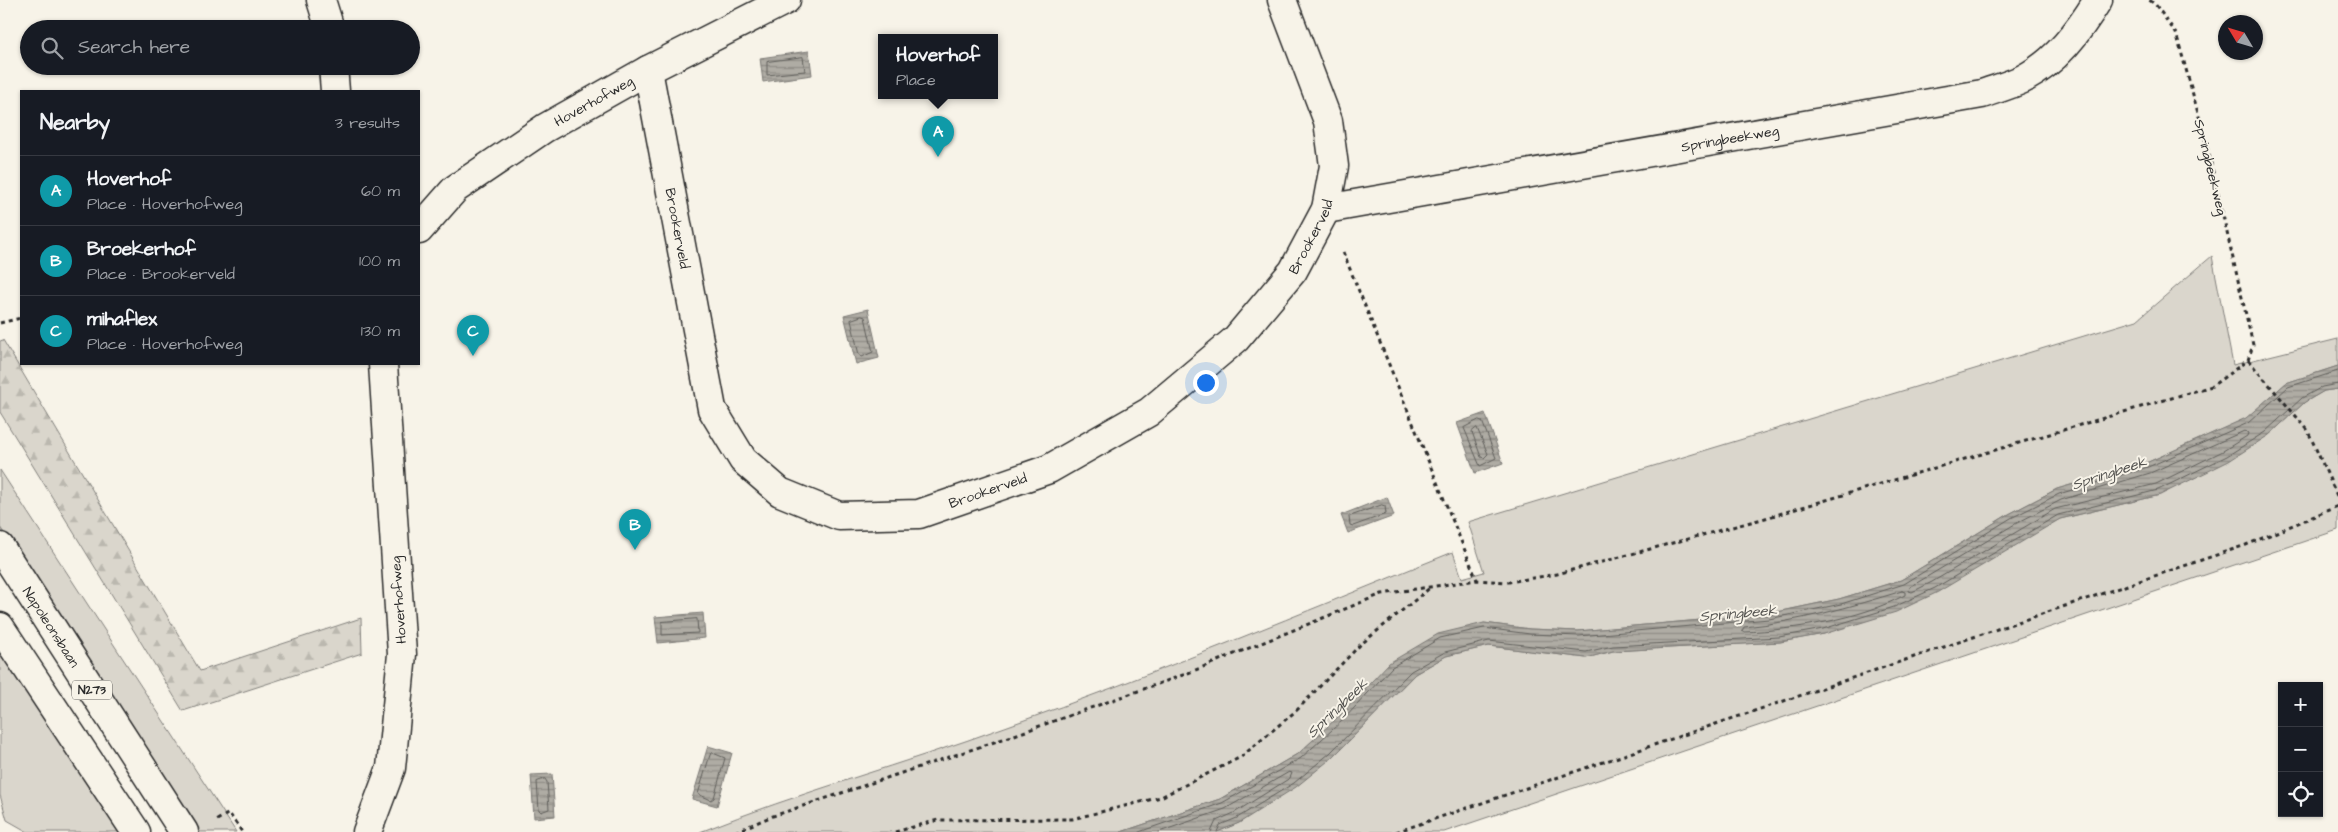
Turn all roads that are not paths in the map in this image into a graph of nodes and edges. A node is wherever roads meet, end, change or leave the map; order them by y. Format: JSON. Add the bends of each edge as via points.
{"nodes":[{"id":1,"x":786,"y":0,"type":"edge"},
{"id":2,"x":1282,"y":0,"type":"edge"},
{"id":3,"x":2098,"y":0,"type":"edge"},
{"id":4,"x":648,"y":70,"type":"junction"},
{"id":5,"x":334,"y":75,"type":"edge"},
{"id":6,"x":335,"y":90,"type":"edge"},
{"id":7,"x":1326,"y":209,"type":"junction"},
{"id":8,"x":420,"y":229,"type":"edge"},
{"id":9,"x":383,"y":365,"type":"edge"},
{"id":10,"x":0,"y":547,"type":"edge"},
{"id":11,"x":0,"y":627,"type":"edge"},
{"id":12,"x":136,"y":832,"type":"edge"},
{"id":13,"x":184,"y":832,"type":"edge"},
{"id":14,"x":367,"y":832,"type":"edge"}],
"edges":[{"from":1,"to":4,"type":"street","name":"Hoverhofweg"},
{"from":2,"to":7,"type":"street","name":"Brookerveld","via":[[1328,120],[1334,166]]},
{"from":3,"to":7,"type":"street","name":"Springbeekweg","via":[[2084,24],[2058,53],[2024,78],[1982,94]]},
{"from":4,"to":7,"type":"street","name":"Brookerveld","via":[[712,409],[743,460],[780,492],[839,516],[919,514],[1049,469],[1149,412],[1236,339],[1293,271]]},
{"from":4,"to":8,"type":"street","name":"Hoverhofweg","via":[[545,128],[456,190]]},
{"from":5,"to":6,"type":"street"},
{"from":9,"to":14,"type":"street","name":"Hoverhofweg","via":[[402,654],[391,768]]},
{"from":10,"to":13,"type":"street","name":"Napoleonsbaan","number":"N273"},
{"from":11,"to":12,"type":"street","number":"N273"}]}
